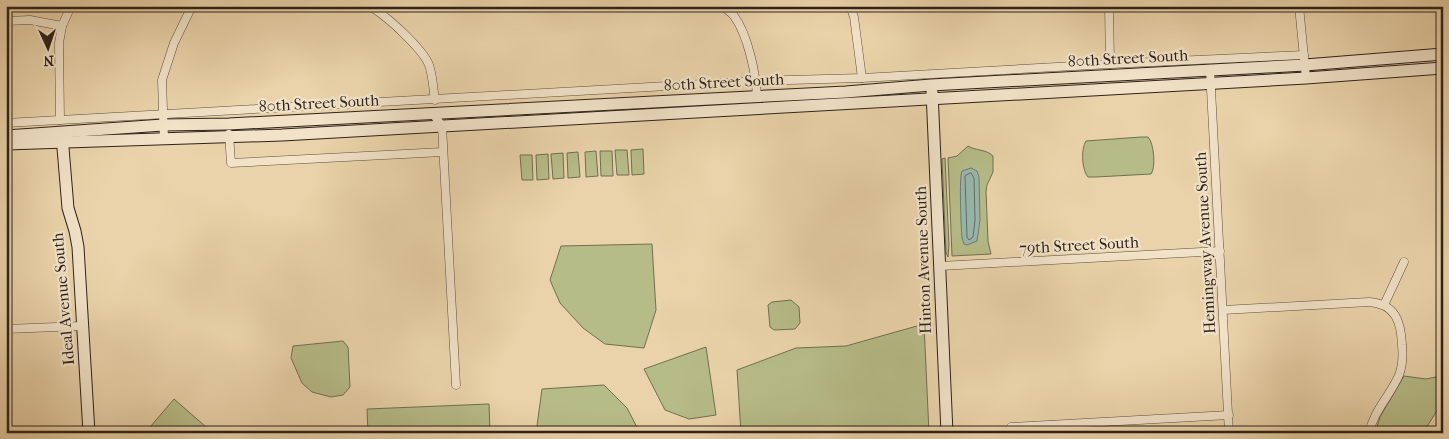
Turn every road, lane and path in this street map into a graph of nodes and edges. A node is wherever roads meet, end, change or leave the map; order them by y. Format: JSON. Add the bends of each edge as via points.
{"nodes":[{"id":1,"x":71,"y":6,"type":"edge"},
{"id":2,"x":192,"y":6,"type":"edge"},
{"id":3,"x":369,"y":6,"type":"edge"},
{"id":4,"x":722,"y":6,"type":"edge"},
{"id":5,"x":850,"y":6,"type":"edge"},
{"id":6,"x":1109,"y":6,"type":"edge"},
{"id":7,"x":1299,"y":6,"type":"edge"},
{"id":8,"x":6,"y":22,"type":"edge"},
{"id":9,"x":62,"y":26,"type":"junction"},
{"id":10,"x":1443,"y":54,"type":"edge"},
{"id":11,"x":1305,"y":60,"type":"junction"},
{"id":12,"x":1110,"y":64,"type":"junction"},
{"id":13,"x":1443,"y":68,"type":"edge"},
{"id":14,"x":1210,"y":70,"type":"junction"},
{"id":15,"x":862,"y":78,"type":"junction"},
{"id":16,"x":1306,"y":78,"type":"junction"},
{"id":17,"x":756,"y":81,"type":"junction"},
{"id":18,"x":1211,"y":84,"type":"junction"},
{"id":19,"x":931,"y":85,"type":"junction"},
{"id":20,"x":757,"y":97,"type":"junction"},
{"id":21,"x":932,"y":99,"type":"junction"},
{"id":22,"x":435,"y":100,"type":"junction"},
{"id":23,"x":433,"y":114,"type":"junction"},
{"id":24,"x":60,"y":120,"type":"junction"},
{"id":25,"x":163,"y":120,"type":"junction"},
{"id":26,"x":6,"y":123,"type":"edge"},
{"id":27,"x":228,"y":124,"type":"junction"},
{"id":28,"x":442,"y":126,"type":"junction"},
{"id":29,"x":6,"y":136,"type":"edge"},
{"id":30,"x":229,"y":137,"type":"junction"},
{"id":31,"x":62,"y":138,"type":"junction"},
{"id":32,"x":164,"y":140,"type":"junction"},
{"id":33,"x":6,"y":144,"type":"edge"},
{"id":34,"x":443,"y":152,"type":"junction"},
{"id":35,"x":1220,"y":250,"type":"junction"},
{"id":36,"x":1404,"y":262,"type":"dead end"},
{"id":37,"x":940,"y":266,"type":"junction"},
{"id":38,"x":1384,"y":305,"type":"junction"},
{"id":39,"x":1223,"y":310,"type":"junction"},
{"id":40,"x":82,"y":326,"type":"junction"},
{"id":41,"x":6,"y":329,"type":"edge"},
{"id":42,"x":456,"y":385,"type":"dead end"},
{"id":43,"x":1228,"y":415,"type":"junction"},
{"id":44,"x":1011,"y":427,"type":"dead end"},
{"id":45,"x":89,"y":433,"type":"edge"},
{"id":46,"x":947,"y":433,"type":"edge"},
{"id":47,"x":1229,"y":433,"type":"edge"},
{"id":48,"x":1369,"y":433,"type":"edge"}],
"edges":[{"from":1,"to":9,"type":"street"},
{"from":2,"to":25,"type":"street","via":[[174,43],[162,80]]},
{"from":3,"to":22,"type":"street","via":[[412,42],[424,57],[430,69]]},
{"from":4,"to":17,"type":"street","via":[[734,16],[748,46]]},
{"from":5,"to":15,"type":"street"},
{"from":6,"to":12,"type":"street"},
{"from":7,"to":11,"type":"street"},
{"from":8,"to":9,"type":"street","via":[[30,20]]},
{"from":9,"to":24,"type":"street","via":[[59,43]]},
{"from":10,"to":11,"type":"main road","name":"80th Street South"},
{"from":11,"to":12,"type":"street","name":"80th Street South"},
{"from":11,"to":14,"type":"main road","name":"80th Street South"},
{"from":11,"to":16,"type":"street"},
{"from":12,"to":15,"type":"street","name":"80th Street South"},
{"from":13,"to":16,"type":"main road","name":"80th Street South"},
{"from":14,"to":18,"type":"street","name":"Hemingway Avenue South"},
{"from":14,"to":19,"type":"main road","name":"80th Street South"},
{"from":15,"to":17,"type":"street","name":"80th Street South"},
{"from":16,"to":18,"type":"main road","name":"80th Street South"},
{"from":17,"to":20,"type":"street"},
{"from":17,"to":22,"type":"street","name":"80th Street South"},
{"from":18,"to":21,"type":"main road","name":"80th Street South"},
{"from":18,"to":35,"type":"street","name":"Hemingway Avenue South"},
{"from":19,"to":20,"type":"main road","name":"80th Street South"},
{"from":19,"to":21,"type":"main road","name":"Hinton Avenue South"},
{"from":20,"to":23,"type":"main road","name":"80th Street South"},
{"from":21,"to":28,"type":"main road","name":"80th Street South"},
{"from":21,"to":37,"type":"main road","name":"Hinton Avenue South"},
{"from":22,"to":25,"type":"street","name":"80th Street South"},
{"from":23,"to":27,"type":"main road","name":"80th Street South"},
{"from":23,"to":28,"type":"street"},
{"from":24,"to":25,"type":"street","name":"80th Street South"},
{"from":24,"to":26,"type":"street","name":"80th Street South"},
{"from":25,"to":27,"type":"main road","name":"80th Street South"},
{"from":25,"to":31,"type":"main road","name":"80th Street South"},
{"from":25,"to":32,"type":"street"},
{"from":27,"to":30,"type":"street"},
{"from":28,"to":30,"type":"main road","name":"80th Street South"},
{"from":28,"to":34,"type":"street"},
{"from":29,"to":31,"type":"main road","name":"80th Street South"},
{"from":30,"to":32,"type":"main road","name":"80th Street South"},
{"from":30,"to":34,"type":"street","via":[[231,164]]},
{"from":31,"to":32,"type":"main road","name":"80th Street South"},
{"from":31,"to":33,"type":"main road","name":"80th Street South"},
{"from":31,"to":40,"type":"main road","name":"Ideal Avenue South","via":[[68,208],[78,247]]},
{"from":34,"to":42,"type":"street"},
{"from":35,"to":37,"type":"street","name":"79th Street South"},
{"from":35,"to":39,"type":"street","name":"Hemingway Avenue South"},
{"from":36,"to":38,"type":"street"},
{"from":37,"to":46,"type":"main road","name":"Hinton Avenue South"},
{"from":38,"to":39,"type":"street","via":[[1369,302]]},
{"from":38,"to":48,"type":"street","via":[[1400,325],[1402,362],[1398,378],[1377,410]]},
{"from":39,"to":43,"type":"street","name":"Hemingway Avenue South"},
{"from":40,"to":41,"type":"street"},
{"from":40,"to":45,"type":"main road","name":"Ideal Avenue South"},
{"from":43,"to":44,"type":"street"},
{"from":43,"to":47,"type":"street","name":"Hemingway Avenue South"}]}
